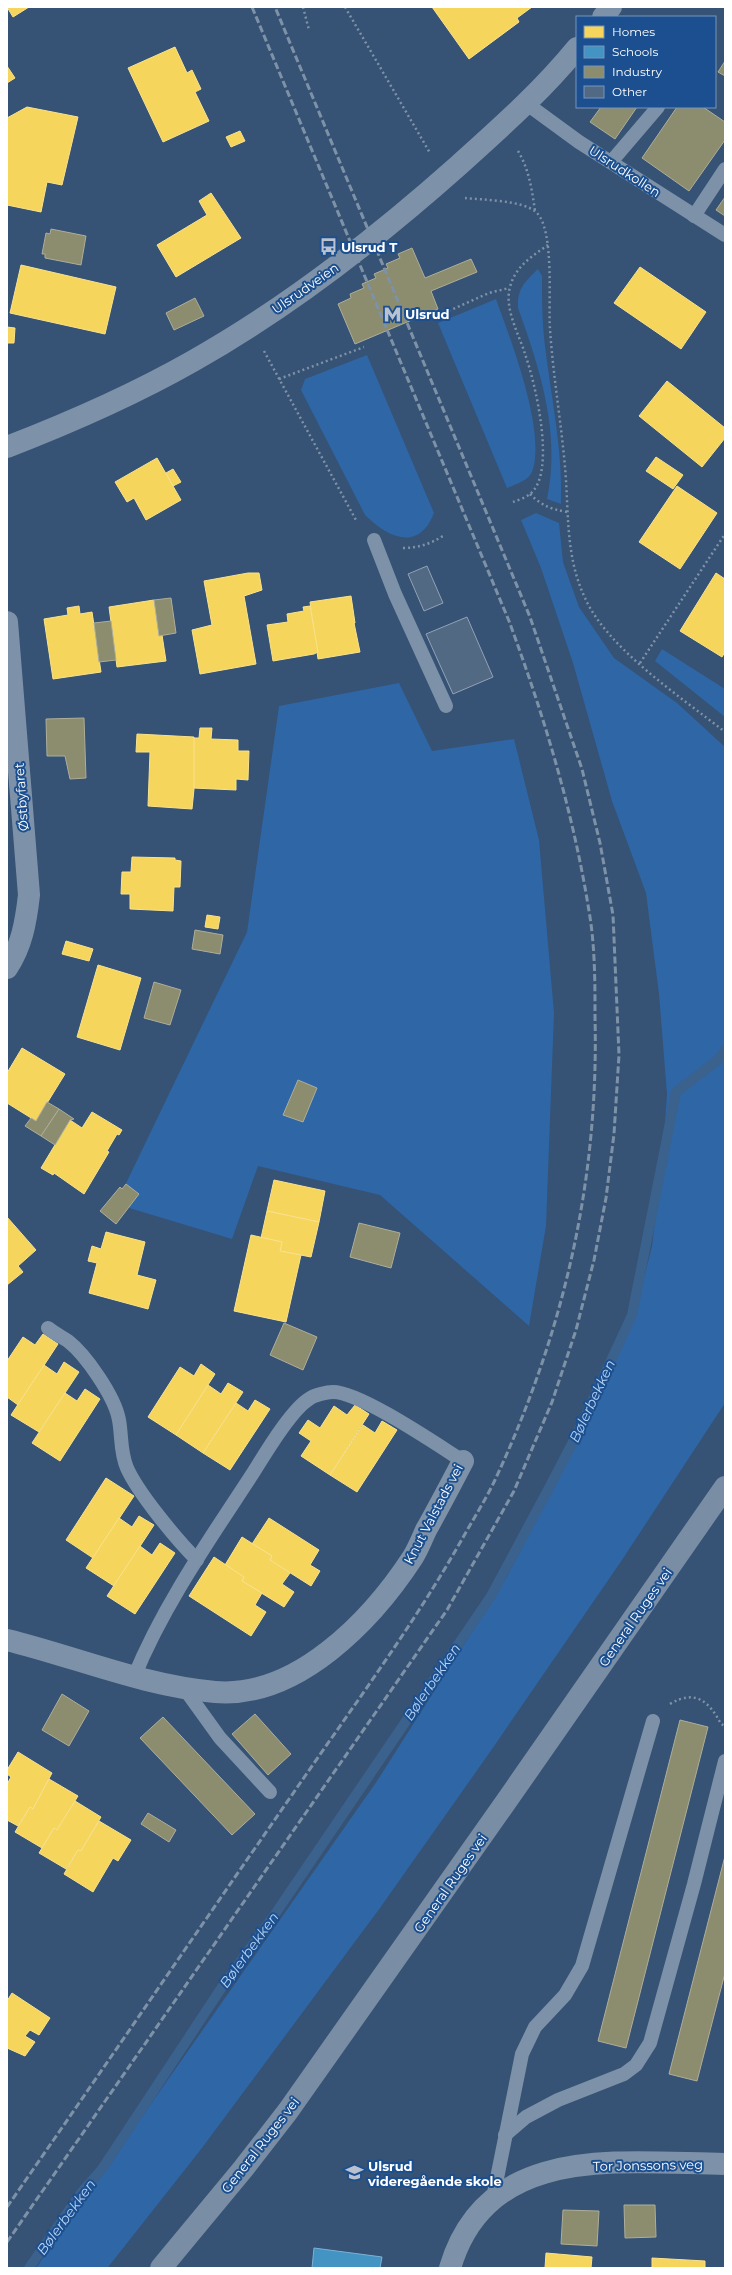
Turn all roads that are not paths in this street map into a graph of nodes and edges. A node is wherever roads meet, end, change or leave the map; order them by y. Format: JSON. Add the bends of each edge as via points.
{"nodes":[{"id":1,"x":611,"y":7,"type":"edge"},
{"id":2,"x":604,"y":16,"type":"edge"},
{"id":3,"x":576,"y":49,"type":"edge"},
{"id":4,"x":527,"y":104,"type":"junction"},
{"id":5,"x":657,"y":108,"type":"edge"},
{"id":6,"x":611,"y":162,"type":"junction"},
{"id":7,"x":725,"y":169,"type":"edge"},
{"id":8,"x":694,"y":216,"type":"junction"},
{"id":9,"x":725,"y":235,"type":"edge"},
{"id":10,"x":7,"y":447,"type":"edge"},
{"id":11,"x":374,"y":540,"type":"road end"},
{"id":12,"x":7,"y":622,"type":"edge"},
{"id":13,"x":446,"y":706,"type":"dead end"},
{"id":14,"x":7,"y":968,"type":"edge"},
{"id":15,"x":48,"y":1328,"type":"dead end"},
{"id":16,"x":463,"y":1461,"type":"joint"},
{"id":17,"x":725,"y":1487,"type":"edge"},
{"id":18,"x":197,"y":1560,"type":"junction"},
{"id":19,"x":7,"y":1640,"type":"edge"},
{"id":20,"x":134,"y":1677,"type":"junction"},
{"id":21,"x":184,"y":1688,"type":"junction"},
{"id":22,"x":653,"y":1721,"type":"road end"},
{"id":23,"x":725,"y":1761,"type":"edge"},
{"id":24,"x":270,"y":1792,"type":"dead end"},
{"id":25,"x":505,"y":2135,"type":"junction"},
{"id":26,"x":725,"y":2164,"type":"edge"},
{"id":27,"x":493,"y":2198,"type":"junction"},
{"id":28,"x":161,"y":2268,"type":"edge"},
{"id":29,"x":450,"y":2268,"type":"edge"}],
"edges":[{"from":1,"to":2,"type":"street"},
{"from":3,"to":4,"type":"street","name":"Ulsrudveien"},
{"from":4,"to":6,"type":"lane","name":"Ulsrudkollen"},
{"from":4,"to":10,"type":"street","name":"Ulsrudveien","via":[[396,219],[332,270],[246,328],[192,362],[138,389]]},
{"from":5,"to":6,"type":"lane"},
{"from":6,"to":8,"type":"lane","name":"Ulsrudkollen"},
{"from":7,"to":8,"type":"lane"},
{"from":8,"to":9,"type":"lane","name":"Ulsrudkollen"},
{"from":11,"to":13,"type":"lane","via":[[395,594]]},
{"from":12,"to":14,"type":"street","name":"Østbyfaret","via":[[29,895],[25,926],[15,956]]},
{"from":15,"to":18,"type":"lane","via":[[69,1342],[112,1397],[119,1419],[122,1455],[128,1470],[182,1545]]},
{"from":16,"to":18,"type":"lane","name":"Knut Valstads vei","via":[[362,1400],[332,1392],[310,1398],[267,1452]]},
{"from":16,"to":21,"type":"street","name":"Knut Valstads vei","via":[[414,1556],[361,1624],[335,1646],[281,1682],[234,1692]]},
{"from":17,"to":28,"type":"main road","name":"General Ruges vei","via":[[297,2099]]},
{"from":18,"to":20,"type":"lane","name":"Knut Valstads vei","via":[[180,1586]]},
{"from":19,"to":20,"type":"street","name":"Knut Valstads vei","via":[[56,1652]]},
{"from":20,"to":21,"type":"street","name":"Knut Valstads vei"},
{"from":21,"to":24,"type":"lane","via":[[220,1738]]},
{"from":22,"to":25,"type":"lane","via":[[582,1966],[565,1995],[535,2027],[522,2054]]},
{"from":23,"to":25,"type":"lane","via":[[650,2043],[636,2065],[624,2074],[526,2117]]},
{"from":25,"to":27,"type":"lane"},
{"from":26,"to":27,"type":"street","name":"Tor Jonssons veg","via":[[603,2163],[541,2173]]},
{"from":27,"to":29,"type":"street","name":"Tor Jonssons veg","via":[[461,2236]]}]}
